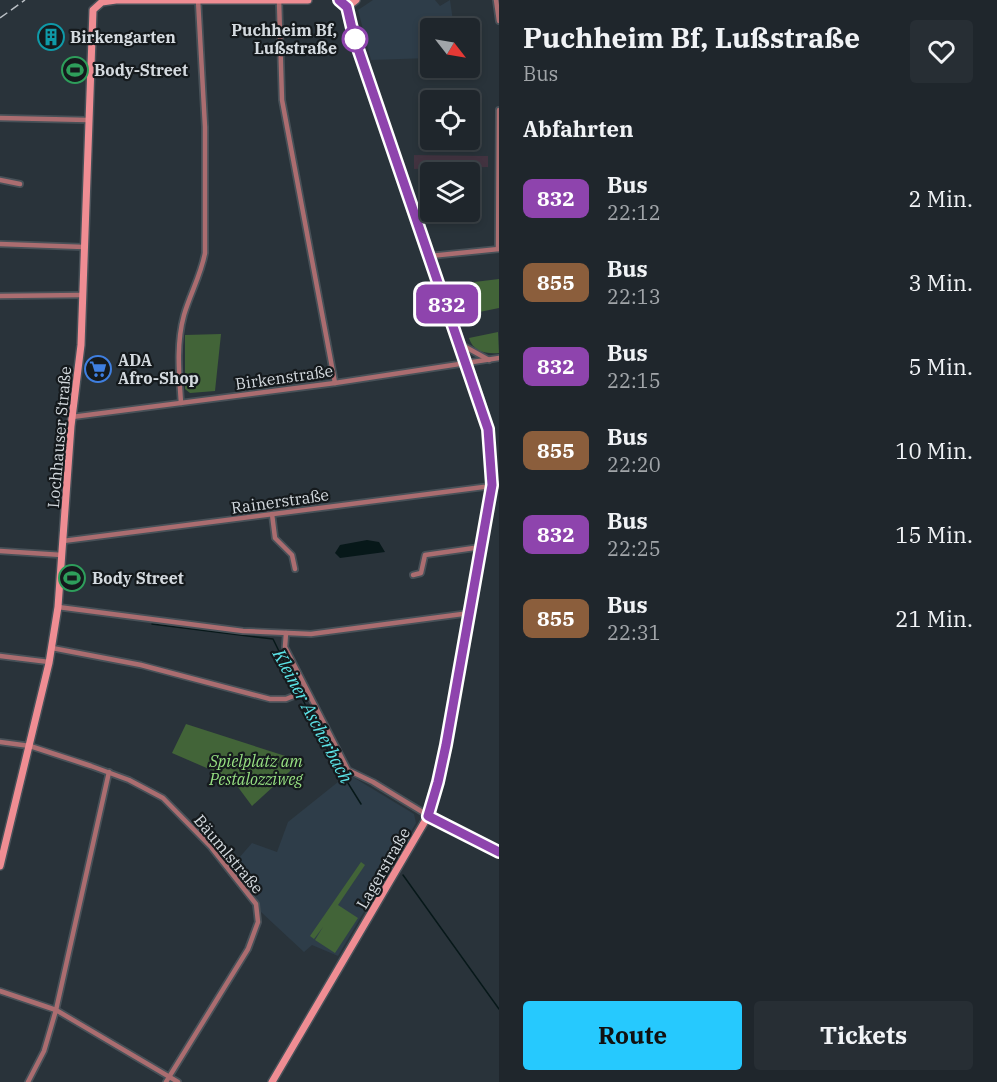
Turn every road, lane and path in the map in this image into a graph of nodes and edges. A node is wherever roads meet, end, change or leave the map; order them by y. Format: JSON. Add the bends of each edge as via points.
{"nodes":[{"id":1,"x":198,"y":0,"type":"edge"},
{"id":2,"x":279,"y":0,"type":"edge"},
{"id":3,"x":308,"y":0,"type":"edge"},
{"id":4,"x":339,"y":0,"type":"edge"},
{"id":5,"x":356,"y":0,"type":"edge"},
{"id":6,"x":496,"y":0,"type":"edge"},
{"id":7,"x":347,"y":7,"type":"junction"},
{"id":8,"x":499,"y":21,"type":"edge"},
{"id":9,"x":499,"y":110,"type":"edge"},
{"id":10,"x":0,"y":118,"type":"edge"},
{"id":11,"x":88,"y":120,"type":"junction"},
{"id":12,"x":0,"y":180,"type":"edge"},
{"id":13,"x":20,"y":184,"type":"dead end"},
{"id":14,"x":0,"y":244,"type":"edge"},
{"id":15,"x":84,"y":247,"type":"junction"},
{"id":16,"x":498,"y":249,"type":"edge"},
{"id":17,"x":430,"y":256,"type":"junction"},
{"id":18,"x":82,"y":295,"type":"junction"},
{"id":19,"x":0,"y":296,"type":"edge"},
{"id":20,"x":460,"y":344,"type":"junction"},
{"id":21,"x":499,"y":358,"type":"edge"},
{"id":22,"x":489,"y":360,"type":"junction"},
{"id":23,"x":467,"y":364,"type":"junction"},
{"id":24,"x":335,"y":383,"type":"junction"},
{"id":25,"x":181,"y":403,"type":"junction"},
{"id":26,"x":72,"y":417,"type":"junction"},
{"id":27,"x":496,"y":485,"type":"edge"},
{"id":28,"x":272,"y":514,"type":"junction"},
{"id":29,"x":63,"y":541,"type":"junction"},
{"id":30,"x":481,"y":547,"type":"junction"},
{"id":31,"x":0,"y":550,"type":"edge"},
{"id":32,"x":62,"y":555,"type":"junction"},
{"id":33,"x":295,"y":569,"type":"dead end"},
{"id":34,"x":413,"y":575,"type":"dead end"},
{"id":35,"x":58,"y":608,"type":"junction"},
{"id":36,"x":470,"y":613,"type":"junction"},
{"id":37,"x":286,"y":633,"type":"junction"},
{"id":38,"x":52,"y":648,"type":"junction"},
{"id":39,"x":0,"y":656,"type":"edge"},
{"id":40,"x":49,"y":662,"type":"junction"},
{"id":41,"x":304,"y":692,"type":"junction"},
{"id":42,"x":0,"y":742,"type":"edge"},
{"id":43,"x":30,"y":746,"type":"junction"},
{"id":44,"x":109,"y":772,"type":"junction"},
{"id":45,"x":428,"y":816,"type":"junction"},
{"id":46,"x":499,"y":852,"type":"edge"},
{"id":47,"x":0,"y":866,"type":"edge"},
{"id":48,"x":0,"y":991,"type":"edge"},
{"id":49,"x":56,"y":1010,"type":"junction"},
{"id":50,"x":170,"y":1076,"type":"junction"},
{"id":51,"x":28,"y":1082,"type":"edge"},
{"id":52,"x":166,"y":1082,"type":"edge"},
{"id":53,"x":178,"y":1082,"type":"edge"},
{"id":54,"x":272,"y":1082,"type":"edge"}],
"edges":[{"from":1,"to":2,"type":"street"},
{"from":1,"to":11,"type":"street","name":"Lochhauser Straße","via":[[116,0],[97,5],[92,19]]},
{"from":1,"to":25,"type":"street","via":[[205,127],[205,253],[179,339]]},
{"from":2,"to":3,"type":"street"},
{"from":2,"to":24,"type":"street","via":[[282,100]]},
{"from":4,"to":7,"type":"street"},
{"from":5,"to":7,"type":"street"},
{"from":6,"to":8,"type":"street"},
{"from":7,"to":17,"type":"street","name":"Lagerstraße"},
{"from":9,"to":16,"type":"street"},
{"from":10,"to":11,"type":"street"},
{"from":11,"to":15,"type":"street","name":"Lochhauser Straße"},
{"from":12,"to":13,"type":"street"},
{"from":14,"to":15,"type":"street"},
{"from":15,"to":18,"type":"street","name":"Lochhauser Straße"},
{"from":16,"to":17,"type":"street"},
{"from":17,"to":20,"type":"street","name":"Lagerstraße"},
{"from":18,"to":19,"type":"street"},
{"from":18,"to":26,"type":"street","name":"Lochhauser Straße","via":[[79,369]]},
{"from":20,"to":22,"type":"street"},
{"from":20,"to":23,"type":"street","name":"Lagerstraße"},
{"from":21,"to":22,"type":"street","name":"Birkenstraße"},
{"from":22,"to":23,"type":"street","name":"Birkenstraße"},
{"from":23,"to":24,"type":"street","name":"Birkenstraße"},
{"from":23,"to":27,"type":"street","name":"Lagerstraße","via":[[488,429]]},
{"from":24,"to":25,"type":"street","name":"Birkenstraße"},
{"from":25,"to":26,"type":"street","name":"Birkenstraße"},
{"from":26,"to":29,"type":"street","name":"Lochhauser Straße"},
{"from":27,"to":28,"type":"street","name":"Rainerstraße"},
{"from":27,"to":30,"type":"street","name":"Lagerstraße"},
{"from":28,"to":29,"type":"street","name":"Rainerstraße"},
{"from":28,"to":33,"type":"street","via":[[275,538],[292,555]]},
{"from":29,"to":32,"type":"street","name":"Lochhauser Straße"},
{"from":30,"to":34,"type":"street","via":[[425,555],[421,573]]},
{"from":30,"to":36,"type":"street","name":"Lagerstraße"},
{"from":31,"to":32,"type":"street"},
{"from":32,"to":35,"type":"street","name":"Lochhauser Straße"},
{"from":35,"to":37,"type":"street"},
{"from":35,"to":38,"type":"street","name":"Lochhauser Straße"},
{"from":36,"to":37,"type":"street","via":[[327,633]]},
{"from":36,"to":45,"type":"street","name":"Lagerstraße"},
{"from":37,"to":41,"type":"street","via":[[285,647]]},
{"from":38,"to":40,"type":"street","name":"Lochhauser Straße"},
{"from":38,"to":41,"type":"street","via":[[141,665],[270,699]]},
{"from":39,"to":40,"type":"street"},
{"from":40,"to":43,"type":"street","name":"Lochhauser Straße"},
{"from":41,"to":45,"type":"street","via":[[348,770]]},
{"from":42,"to":43,"type":"street","name":"Bäumlstraße"},
{"from":43,"to":44,"type":"street","name":"Bäumlstraße"},
{"from":43,"to":47,"type":"street","name":"Lochhauser Straße"},
{"from":44,"to":49,"type":"street"},
{"from":44,"to":50,"type":"street","name":"Bäumlstraße","via":[[164,798],[211,847],[256,904],[258,922],[248,949]]},
{"from":45,"to":46,"type":"street"},
{"from":45,"to":54,"type":"street","name":"Lagerstraße"},
{"from":48,"to":49,"type":"street"},
{"from":49,"to":50,"type":"street"},
{"from":49,"to":51,"type":"street","via":[[44,1051]]},
{"from":50,"to":52,"type":"street","name":"Bäumlstraße"},
{"from":50,"to":53,"type":"street"}]}
